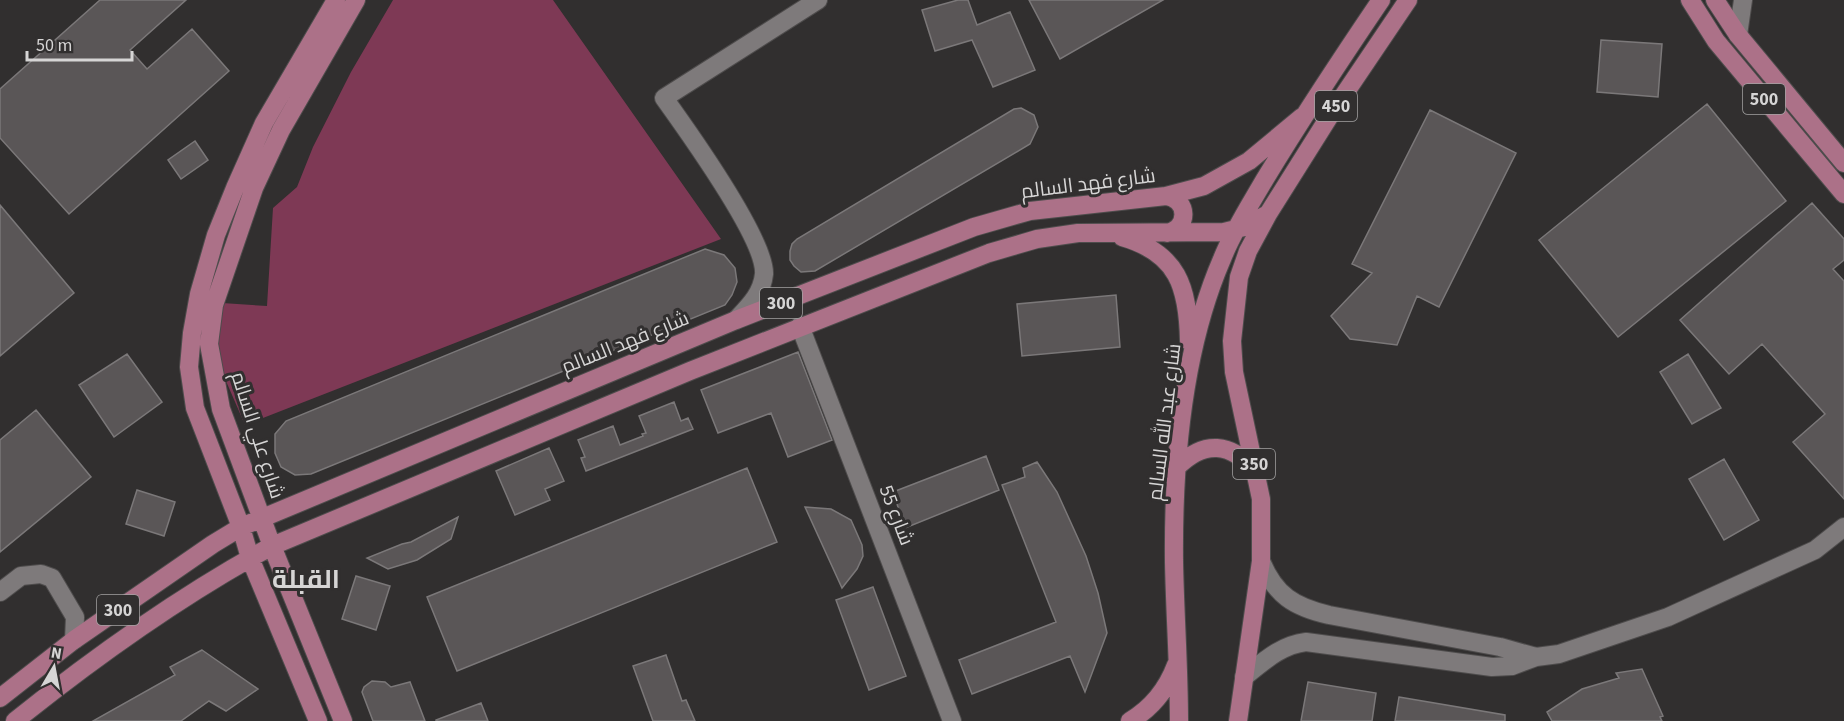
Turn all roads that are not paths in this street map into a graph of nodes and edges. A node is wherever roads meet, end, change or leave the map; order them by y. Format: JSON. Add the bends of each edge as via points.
{"nodes":[{"id":1,"x":336,"y":0,"type":"edge"},
{"id":2,"x":356,"y":0,"type":"edge"},
{"id":3,"x":818,"y":0,"type":"edge"},
{"id":4,"x":1381,"y":0,"type":"edge"},
{"id":5,"x":1408,"y":0,"type":"edge"},
{"id":6,"x":1690,"y":0,"type":"edge"},
{"id":7,"x":1715,"y":0,"type":"edge"},
{"id":8,"x":1743,"y":0,"type":"edge"},
{"id":9,"x":1738,"y":35,"type":"junction"},
{"id":10,"x":1302,"y":117,"type":"junction"},
{"id":11,"x":1844,"y":163,"type":"edge"},
{"id":12,"x":1844,"y":194,"type":"edge"},
{"id":13,"x":1166,"y":196,"type":"junction"},
{"id":14,"x":1268,"y":214,"type":"junction"},
{"id":15,"x":1236,"y":229,"type":"junction"},
{"id":16,"x":1103,"y":232,"type":"junction"},
{"id":17,"x":1167,"y":233,"type":"junction"},
{"id":18,"x":736,"y":320,"type":"junction"},
{"id":19,"x":800,"y":326,"type":"junction"},
{"id":20,"x":1190,"y":366,"type":"junction"},
{"id":21,"x":1177,"y":467,"type":"junction"},
{"id":22,"x":1255,"y":471,"type":"junction"},
{"id":23,"x":262,"y":518,"type":"junction"},
{"id":24,"x":241,"y":527,"type":"junction"},
{"id":25,"x":1844,"y":527,"type":"edge"},
{"id":26,"x":272,"y":546,"type":"junction"},
{"id":27,"x":250,"y":558,"type":"junction"},
{"id":28,"x":1261,"y":561,"type":"junction"},
{"id":29,"x":0,"y":592,"type":"edge"},
{"id":30,"x":1329,"y":615,"type":"junction"},
{"id":31,"x":74,"y":640,"type":"junction"},
{"id":32,"x":1322,"y":644,"type":"junction"},
{"id":33,"x":1178,"y":657,"type":"junction"},
{"id":34,"x":1536,"y":657,"type":"junction"},
{"id":35,"x":1244,"y":676,"type":"junction"},
{"id":36,"x":0,"y":698,"type":"edge"},
{"id":37,"x":15,"y":721,"type":"edge"},
{"id":38,"x":318,"y":721,"type":"edge"},
{"id":39,"x":343,"y":721,"type":"edge"},
{"id":40,"x":952,"y":721,"type":"edge"},
{"id":41,"x":1130,"y":721,"type":"edge"},
{"id":42,"x":1179,"y":721,"type":"edge"},
{"id":43,"x":1238,"y":721,"type":"edge"}],
"edges":[{"from":1,"to":24,"type":"main road","via":[[248,156],[216,235],[195,309],[189,367],[192,396]]},
{"from":2,"to":23,"type":"main road","name":"شارع علي السالم","via":[[281,130],[254,188],[214,304],[209,344],[221,409]]},
{"from":3,"to":18,"type":"street","via":[[664,98],[694,140],[755,241],[762,260],[760,293]]},
{"from":4,"to":10,"type":"main road","number":"450"},
{"from":5,"to":14,"type":"main road","number":"450"},
{"from":6,"to":12,"type":"main road","number":"500","via":[[1716,41]]},
{"from":7,"to":9,"type":"main road","number":"500"},
{"from":8,"to":9,"type":"street"},
{"from":9,"to":11,"type":"main road","number":"500"},
{"from":10,"to":13,"type":"main road","name":"شارع فهد السالم","number":"300","via":[[1233,172],[1204,186]]},
{"from":10,"to":15,"type":"main road","name":"شارع عبد الله السالم"},
{"from":13,"to":17,"type":"main road","via":[[1181,204],[1184,214],[1181,225]]},
{"from":13,"to":18,"type":"main road","name":"شارع فهد السالم","number":"300","via":[[1062,206],[1009,216]]},
{"from":14,"to":15,"type":"main road","number":"300"},
{"from":14,"to":22,"type":"main road","number":"350","via":[[1239,278],[1233,341],[1234,372]]},
{"from":15,"to":17,"type":"main road","number":"300","via":[[1211,234]]},
{"from":15,"to":20,"type":"main road","name":"شارع عبد الله السالم","via":[[1214,279]]},
{"from":16,"to":17,"type":"main road","number":"300"},
{"from":16,"to":19,"type":"main road","number":"300","via":[[1059,235],[1017,244]]},
{"from":16,"to":20,"type":"main road","via":[[1138,242],[1173,267],[1184,287]]},
{"from":18,"to":23,"type":"main road","name":"شارع فهد السالم","number":"300"},
{"from":19,"to":26,"type":"main road","number":"300"},
{"from":19,"to":40,"type":"street","name":"شارع 55"},
{"from":20,"to":21,"type":"main road","name":"شارع عبد الله السالم"},
{"from":21,"to":22,"type":"main road","via":[[1202,449],[1217,448],[1232,451]]},
{"from":21,"to":33,"type":"main road","name":"شارع عبد الله السالم","via":[[1174,563]]},
{"from":22,"to":28,"type":"main road","number":"350","via":[[1261,499]]},
{"from":23,"to":24,"type":"main road","name":"شارع فهد السالم","number":"300"},
{"from":23,"to":26,"type":"main road","name":"شارع علي السالم"},
{"from":24,"to":27,"type":"main road"},
{"from":24,"to":31,"type":"main road","name":"شارع فهد السالم","number":"300"},
{"from":25,"to":34,"type":"street","via":[[1815,550],[1668,617],[1559,654]]},
{"from":26,"to":27,"type":"main road","number":"300"},
{"from":26,"to":39,"type":"main road","name":"شارع علي السالم"},
{"from":27,"to":37,"type":"main road","number":"300","via":[[100,654]]},
{"from":27,"to":38,"type":"main road"},
{"from":28,"to":30,"type":"street","via":[[1288,600]]},
{"from":28,"to":35,"type":"main road","number":"350"},
{"from":29,"to":31,"type":"street","via":[[21,576],[41,574],[52,578],[75,617]]},
{"from":30,"to":32,"type":"street","via":[[1316,626],[1316,636]]},
{"from":30,"to":34,"type":"street"},
{"from":31,"to":36,"type":"main road","name":"شارع فهد السالم","number":"300"},
{"from":32,"to":34,"type":"street","via":[[1492,667],[1512,666]]},
{"from":32,"to":35,"type":"street","via":[[1293,644],[1269,656]]},
{"from":33,"to":41,"type":"main road","via":[[1164,690]]},
{"from":33,"to":42,"type":"main road","name":"شارع عبد الله السالم"},
{"from":35,"to":43,"type":"main road","number":"350"}]}
